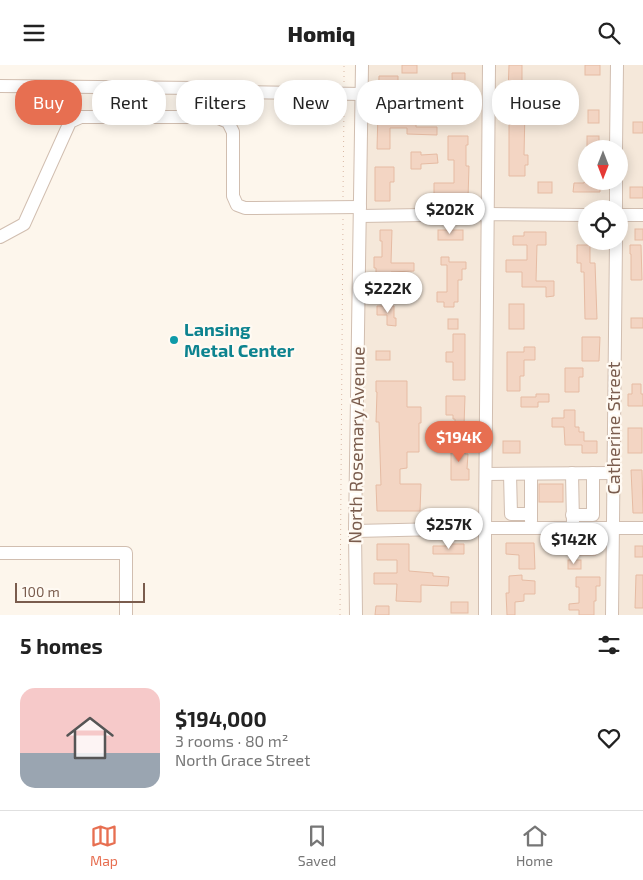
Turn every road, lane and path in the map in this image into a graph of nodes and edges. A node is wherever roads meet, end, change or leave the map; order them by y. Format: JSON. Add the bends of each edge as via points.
{"nodes":[{"id":1,"x":344,"y":65,"type":"edge"},
{"id":2,"x":362,"y":65,"type":"edge"},
{"id":3,"x":490,"y":65,"type":"edge"},
{"id":4,"x":617,"y":65,"type":"edge"},
{"id":5,"x":344,"y":80,"type":"edge"},
{"id":6,"x":362,"y":80,"type":"edge"},
{"id":7,"x":0,"y":87,"type":"edge"},
{"id":8,"x":274,"y":93,"type":"edge"},
{"id":9,"x":344,"y":125,"type":"edge"},
{"id":10,"x":361,"y":125,"type":"edge"},
{"id":11,"x":616,"y":140,"type":"edge"},
{"id":12,"x":343,"y":207,"type":"junction"},
{"id":13,"x":360,"y":211,"type":"junction"},
{"id":14,"x":488,"y":214,"type":"junction"},
{"id":15,"x":578,"y":215,"type":"edge"},
{"id":16,"x":628,"y":215,"type":"edge"},
{"id":17,"x":643,"y":215,"type":"edge"},
{"id":18,"x":0,"y":237,"type":"edge"},
{"id":19,"x":616,"y":250,"type":"edge"},
{"id":20,"x":572,"y":473,"type":"junction"},
{"id":21,"x":593,"y":473,"type":"junction"},
{"id":22,"x":613,"y":473,"type":"junction"},
{"id":23,"x":486,"y":474,"type":"junction"},
{"id":24,"x":510,"y":474,"type":"junction"},
{"id":25,"x":531,"y":474,"type":"junction"},
{"id":26,"x":531,"y":514,"type":"junction"},
{"id":27,"x":572,"y":515,"type":"junction"},
{"id":28,"x":485,"y":528,"type":"junction"},
{"id":29,"x":531,"y":528,"type":"junction"},
{"id":30,"x":573,"y":528,"type":"junction"},
{"id":31,"x":614,"y":528,"type":"junction"},
{"id":32,"x":643,"y":528,"type":"edge"},
{"id":33,"x":355,"y":531,"type":"junction"},
{"id":34,"x":0,"y":553,"type":"edge"},
{"id":35,"x":126,"y":615,"type":"edge"},
{"id":36,"x":340,"y":615,"type":"edge"},
{"id":37,"x":356,"y":615,"type":"edge"},
{"id":38,"x":485,"y":615,"type":"edge"},
{"id":39,"x":612,"y":615,"type":"edge"}],
"edges":[{"from":1,"to":5,"type":"path"},
{"from":2,"to":6,"type":"street","name":"North Rosemary Avenue"},
{"from":3,"to":14,"type":"street"},
{"from":4,"to":11,"type":"street"},
{"from":7,"to":8,"type":"street","via":[[198,88],[235,93]]},
{"from":9,"to":12,"type":"path"},
{"from":10,"to":13,"type":"street","name":"North Rosemary Avenue"},
{"from":12,"to":13,"type":"street"},
{"from":12,"to":18,"type":"street","via":[[245,208],[237,205],[233,196],[233,132],[228,122],[216,117],[81,117],[70,122],[24,224]]},
{"from":12,"to":36,"type":"path"},
{"from":13,"to":14,"type":"street"},
{"from":13,"to":33,"type":"street","name":"North Rosemary Avenue"},
{"from":14,"to":15,"type":"street"},
{"from":14,"to":23,"type":"street"},
{"from":16,"to":17,"type":"street"},
{"from":19,"to":22,"type":"street","name":"Catherine Street"},
{"from":20,"to":21,"type":"street"},
{"from":20,"to":25,"type":"street"},
{"from":20,"to":27,"type":"street"},
{"from":21,"to":22,"type":"street"},
{"from":21,"to":27,"type":"street","via":[[593,515]]},
{"from":22,"to":31,"type":"street","name":"Catherine Street"},
{"from":23,"to":24,"type":"street"},
{"from":23,"to":28,"type":"street"},
{"from":24,"to":25,"type":"street"},
{"from":24,"to":26,"type":"street","via":[[511,514]]},
{"from":25,"to":26,"type":"street"},
{"from":26,"to":29,"type":"street"},
{"from":27,"to":30,"type":"street"},
{"from":28,"to":29,"type":"street"},
{"from":28,"to":33,"type":"street"},
{"from":28,"to":38,"type":"street"},
{"from":29,"to":30,"type":"street"},
{"from":30,"to":31,"type":"street"},
{"from":31,"to":32,"type":"street"},
{"from":31,"to":39,"type":"street","name":"Catherine Street"},
{"from":33,"to":37,"type":"street","name":"North Rosemary Avenue"},
{"from":34,"to":35,"type":"street","via":[[126,553]]}]}
